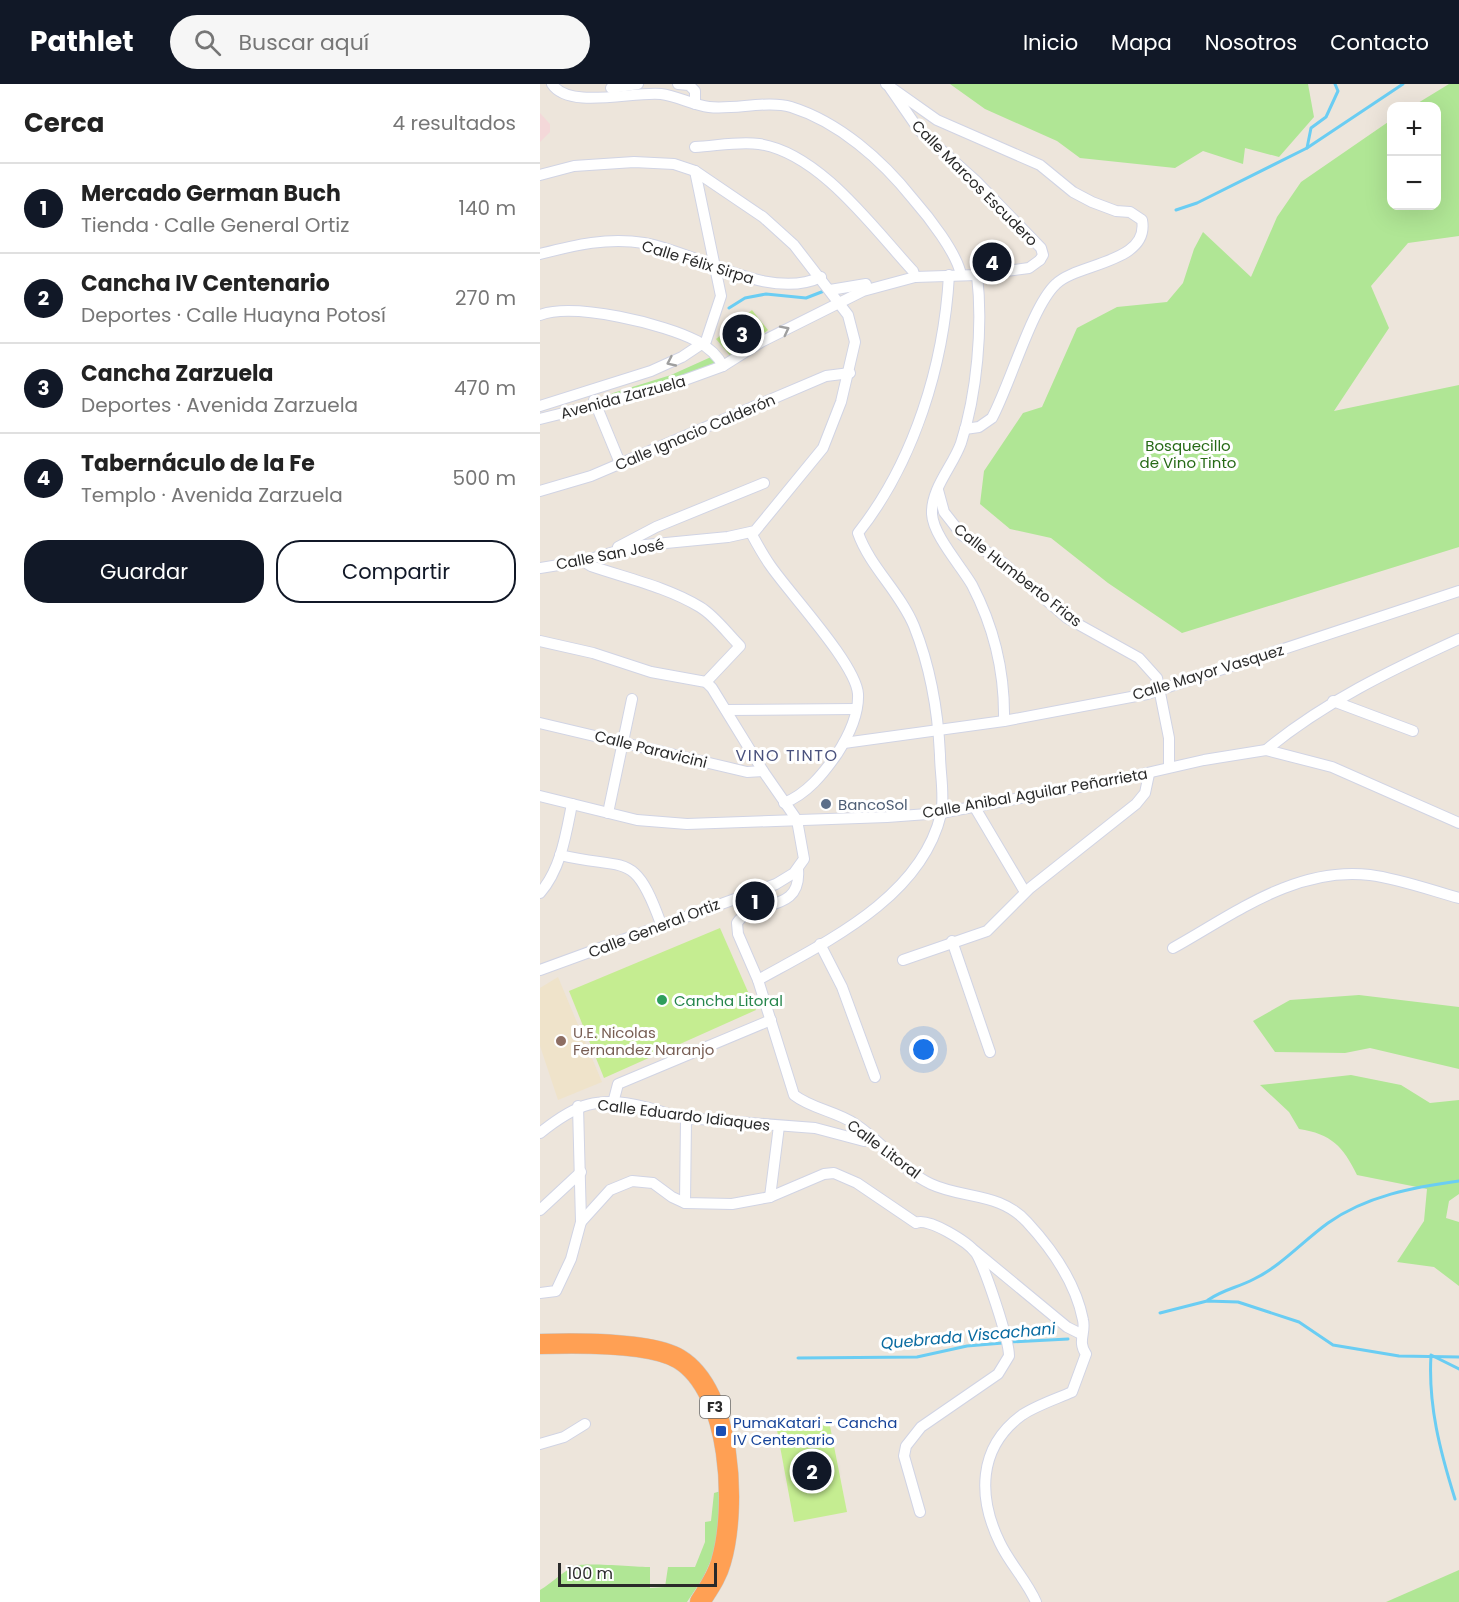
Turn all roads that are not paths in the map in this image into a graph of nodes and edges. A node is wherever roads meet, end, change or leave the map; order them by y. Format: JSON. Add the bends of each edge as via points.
{"nodes":[{"id":1,"x":552,"y":84,"type":"edge"},
{"id":2,"x":638,"y":84,"type":"edge"},
{"id":3,"x":678,"y":84,"type":"edge"},
{"id":4,"x":887,"y":84,"type":"edge"},
{"id":5,"x":610,"y":89,"type":"edge"},
{"id":6,"x":695,"y":104,"type":"junction"},
{"id":7,"x":695,"y":147,"type":"dead end"},
{"id":8,"x":694,"y":171,"type":"junction"},
{"id":9,"x":540,"y":175,"type":"edge"},
{"id":10,"x":540,"y":254,"type":"edge"},
{"id":11,"x":1041,"y":256,"type":"junction"},
{"id":12,"x":715,"y":265,"type":"junction"},
{"id":13,"x":961,"y":272,"type":"junction"},
{"id":14,"x":914,"y":274,"type":"junction"},
{"id":15,"x":949,"y":275,"type":"junction"},
{"id":16,"x":976,"y":275,"type":"junction"},
{"id":17,"x":820,"y":278,"type":"junction"},
{"id":18,"x":830,"y":290,"type":"junction"},
{"id":19,"x":840,"y":303,"type":"junction"},
{"id":20,"x":540,"y":315,"type":"edge"},
{"id":21,"x":703,"y":345,"type":"junction"},
{"id":22,"x":723,"y":366,"type":"junction"},
{"id":23,"x":850,"y":373,"type":"junction"},
{"id":24,"x":592,"y":391,"type":"junction"},
{"id":25,"x":595,"y":405,"type":"junction"},
{"id":26,"x":540,"y":406,"type":"edge"},
{"id":27,"x":540,"y":419,"type":"edge"},
{"id":28,"x":965,"y":429,"type":"junction"},
{"id":29,"x":620,"y":463,"type":"junction"},
{"id":30,"x":764,"y":483,"type":"dead end"},
{"id":31,"x":938,"y":490,"type":"junction"},
{"id":32,"x":540,"y":491,"type":"edge"},
{"id":33,"x":751,"y":533,"type":"junction"},
{"id":34,"x":618,"y":551,"type":"junction"},
{"id":35,"x":583,"y":561,"type":"junction"},
{"id":36,"x":540,"y":568,"type":"edge"},
{"id":37,"x":1459,"y":591,"type":"edge"},
{"id":38,"x":1459,"y":639,"type":"edge"},
{"id":39,"x":540,"y":641,"type":"edge"},
{"id":40,"x":706,"y":682,"type":"junction"},
{"id":41,"x":1160,"y":688,"type":"junction"},
{"id":42,"x":632,"y":699,"type":"dead end"},
{"id":43,"x":1334,"y":701,"type":"junction"},
{"id":44,"x":856,"y":709,"type":"junction"},
{"id":45,"x":726,"y":710,"type":"junction"},
{"id":46,"x":1004,"y":721,"type":"junction"},
{"id":47,"x":540,"y":723,"type":"edge"},
{"id":48,"x":1413,"y":731,"type":"dead end"},
{"id":49,"x":939,"y":732,"type":"junction"},
{"id":50,"x":622,"y":742,"type":"junction"},
{"id":51,"x":844,"y":743,"type":"junction"},
{"id":52,"x":1266,"y":750,"type":"junction"},
{"id":53,"x":1169,"y":767,"type":"junction"},
{"id":54,"x":763,"y":771,"type":"junction"},
{"id":55,"x":1149,"y":774,"type":"junction"},
{"id":56,"x":540,"y":796,"type":"edge"},
{"id":57,"x":784,"y":803,"type":"junction"},
{"id":58,"x":572,"y":804,"type":"junction"},
{"id":59,"x":974,"y":806,"type":"junction"},
{"id":60,"x":608,"y":813,"type":"junction"},
{"id":61,"x":941,"y":813,"type":"junction"},
{"id":62,"x":797,"y":820,"type":"junction"},
{"id":63,"x":1459,"y":823,"type":"edge"},
{"id":64,"x":560,"y":855,"type":"junction"},
{"id":65,"x":798,"y":869,"type":"junction"},
{"id":66,"x":540,"y":892,"type":"edge"},
{"id":67,"x":1025,"y":892,"type":"junction"},
{"id":68,"x":1459,"y":898,"type":"edge"},
{"id":69,"x":662,"y":924,"type":"junction"},
{"id":70,"x":952,"y":941,"type":"junction"},
{"id":71,"x":820,"y":944,"type":"junction"},
{"id":72,"x":1173,"y":948,"type":"dead end"},
{"id":73,"x":903,"y":960,"type":"dead end"},
{"id":74,"x":540,"y":970,"type":"edge"},
{"id":75,"x":758,"y":980,"type":"junction"},
{"id":76,"x":771,"y":1020,"type":"junction"},
{"id":77,"x":990,"y":1052,"type":"dead end"},
{"id":78,"x":875,"y":1077,"type":"dead end"},
{"id":79,"x":613,"y":1103,"type":"junction"},
{"id":80,"x":578,"y":1106,"type":"junction"},
{"id":81,"x":686,"y":1118,"type":"junction"},
{"id":82,"x":779,"y":1126,"type":"junction"},
{"id":83,"x":540,"y":1133,"type":"edge"},
{"id":84,"x":871,"y":1137,"type":"junction"},
{"id":85,"x":581,"y":1172,"type":"junction"},
{"id":86,"x":770,"y":1197,"type":"junction"},
{"id":87,"x":685,"y":1203,"type":"junction"},
{"id":88,"x":540,"y":1210,"type":"edge"},
{"id":89,"x":581,"y":1222,"type":"junction"},
{"id":90,"x":975,"y":1251,"type":"junction"},
{"id":91,"x":540,"y":1293,"type":"edge"},
{"id":92,"x":1081,"y":1334,"type":"junction"},
{"id":93,"x":540,"y":1344,"type":"edge"},
{"id":94,"x":585,"y":1424,"type":"dead end"},
{"id":95,"x":540,"y":1444,"type":"edge"},
{"id":96,"x":920,"y":1512,"type":"dead end"},
{"id":97,"x":700,"y":1602,"type":"edge"},
{"id":98,"x":1036,"y":1602,"type":"edge"}],
"edges":[{"from":1,"to":5,"type":"street","via":[[557,91],[573,97]]},
{"from":2,"to":5,"type":"street"},
{"from":3,"to":6,"type":"street","via":[[689,85],[695,91]]},
{"from":4,"to":11,"type":"street","name":"Calle Marcos Escudero","via":[[910,121],[976,181]]},
{"from":4,"to":28,"type":"street","via":[[937,120],[1040,165],[1086,199],[1140,217],[1143,224],[1141,235],[1129,250],[1058,282],[1036,318],[992,418],[979,427]]},
{"from":5,"to":6,"type":"street","via":[[664,94]]},
{"from":6,"to":13,"type":"street","via":[[789,107],[830,124],[905,189],[934,224]]},
{"from":7,"to":14,"type":"street","via":[[757,143],[808,165],[852,204]]},
{"from":8,"to":9,"type":"street","via":[[674,164],[634,162],[574,166]]},
{"from":8,"to":12,"type":"street"},
{"from":8,"to":17,"type":"street","via":[[783,233]]},
{"from":10,"to":12,"type":"street","name":"Calle Félix Sirpa","via":[[609,240],[646,243]]},
{"from":11,"to":13,"type":"street","via":[[1020,266]]},
{"from":11,"to":16,"type":"street","name":"Avenida Zarzuela","via":[[1029,268]]},
{"from":12,"to":17,"type":"street","name":"Calle Félix Sirpa","via":[[777,284]]},
{"from":12,"to":21,"type":"street","via":[[721,296]]},
{"from":13,"to":14,"type":"street"},
{"from":13,"to":15,"type":"street","name":"Avenida Zarzuela"},
{"from":13,"to":16,"type":"street","name":"Avenida Zarzuela"},
{"from":14,"to":15,"type":"street","name":"Avenida Zarzuela"},
{"from":14,"to":18,"type":"street"},
{"from":14,"to":19,"type":"street","name":"Avenida Zarzuela"},
{"from":15,"to":49,"type":"street","via":[[933,376],[889,490],[858,533],[863,547],[913,623],[924,653]]},
{"from":16,"to":28,"type":"street","via":[[980,304],[978,337]]},
{"from":17,"to":18,"type":"street"},
{"from":18,"to":19,"type":"street"},
{"from":22,"to":19,"type":"street","name":"Avenida Zarzuela","one_way":true,"via":[[761,342]]},
{"from":19,"to":23,"type":"street","via":[[848,315],[855,342]]},
{"from":20,"to":21,"type":"street","via":[[562,310],[598,314],[676,333]]},
{"from":21,"to":22,"type":"street"},
{"from":21,"to":24,"type":"street","name":"Avenida Zarzuela","one_way":true,"via":[[651,371]]},
{"from":22,"to":25,"type":"street","name":"Avenida Zarzuela","via":[[657,390]]},
{"from":23,"to":29,"type":"street","name":"Calle Ignacio Calderón","via":[[826,376]]},
{"from":23,"to":33,"type":"street","via":[[823,448]]},
{"from":24,"to":25,"type":"street"},
{"from":24,"to":26,"type":"street","name":"Avenida Zarzuela"},
{"from":25,"to":27,"type":"street","name":"Avenida Zarzuela"},
{"from":25,"to":29,"type":"street"},
{"from":28,"to":31,"type":"street"},
{"from":29,"to":32,"type":"street","name":"Calle Ignacio Calderón","via":[[591,477]]},
{"from":30,"to":34,"type":"street","via":[[656,527],[622,544]]},
{"from":31,"to":41,"type":"street","name":"Calle Humberto Frias","via":[[944,512],[962,535],[1003,563],[1067,618],[1139,658],[1157,678]]},
{"from":31,"to":46,"type":"street","via":[[933,503],[935,525],[991,626],[1001,663]]},
{"from":33,"to":34,"type":"street","name":"Calle San José"},
{"from":33,"to":44,"type":"street","via":[[770,566],[819,627],[851,676],[858,693]]},
{"from":34,"to":35,"type":"street","name":"Calle San José"},
{"from":35,"to":36,"type":"street","name":"Calle San José"},
{"from":35,"to":40,"type":"street","via":[[700,607],[740,646]]},
{"from":37,"to":41,"type":"street","name":"Calle Mayor Vasquez"},
{"from":38,"to":43,"type":"street"},
{"from":39,"to":40,"type":"street","via":[[651,672]]},
{"from":40,"to":45,"type":"street"},
{"from":41,"to":46,"type":"street","name":"Calle Mayor Vasquez","via":[[1147,694]]},
{"from":41,"to":53,"type":"street","name":"Calle Humberto Frias","via":[[1169,738]]},
{"from":42,"to":50,"type":"street"},
{"from":43,"to":48,"type":"street"},
{"from":43,"to":52,"type":"street"},
{"from":44,"to":45,"type":"street"},
{"from":44,"to":51,"type":"street"},
{"from":45,"to":54,"type":"street"},
{"from":46,"to":49,"type":"street","name":"Calle Mayor Vasquez"},
{"from":47,"to":50,"type":"street","name":"Calle Paravicini"},
{"from":49,"to":51,"type":"street","name":"Calle Mayor Vasquez"},
{"from":49,"to":61,"type":"street"},
{"from":50,"to":54,"type":"street","name":"Calle Paravicini","via":[[747,772]]},
{"from":50,"to":60,"type":"street"},
{"from":51,"to":57,"type":"street","via":[[824,772]]},
{"from":52,"to":53,"type":"street","name":"Calle Anibal Aguilar Peñarrieta"},
{"from":52,"to":63,"type":"street","name":"Calle Anibal Aguilar Peñarrieta","via":[[1332,767]]},
{"from":53,"to":55,"type":"street","name":"Calle Anibal Aguilar Peñarrieta"},
{"from":54,"to":57,"type":"street"},
{"from":55,"to":59,"type":"street","name":"Calle Anibal Aguilar Peñarrieta"},
{"from":55,"to":67,"type":"street","via":[[1145,793],[1137,804]]},
{"from":56,"to":58,"type":"street","name":"Calle Anibal Aguilar Peñarrieta"},
{"from":57,"to":62,"type":"street"},
{"from":58,"to":60,"type":"street","name":"Calle Anibal Aguilar Peñarrieta"},
{"from":58,"to":64,"type":"street"},
{"from":59,"to":61,"type":"street","name":"Calle Anibal Aguilar Peñarrieta"},
{"from":59,"to":67,"type":"street"},
{"from":60,"to":62,"type":"street","name":"Calle Anibal Aguilar Peñarrieta","via":[[687,824]]},
{"from":61,"to":62,"type":"street","name":"Calle Anibal Aguilar Peñarrieta"},
{"from":61,"to":71,"type":"street","via":[[917,866],[882,902]]},
{"from":62,"to":65,"type":"street","via":[[805,850]]},
{"from":64,"to":66,"type":"street"},
{"from":64,"to":69,"type":"street","via":[[589,862],[620,863],[638,874]]},
{"from":65,"to":69,"type":"street","name":"Calle General Ortiz","via":[[776,884]]},
{"from":65,"to":75,"type":"street","name":"Calle Litoral","via":[[799,880],[792,894],[766,909],[743,916],[737,923]]},
{"from":67,"to":70,"type":"street","via":[[987,931]]},
{"from":68,"to":72,"type":"street","via":[[1372,875],[1311,879],[1277,890]]},
{"from":69,"to":74,"type":"street","name":"Calle General Ortiz"},
{"from":70,"to":73,"type":"street"},
{"from":70,"to":77,"type":"street"},
{"from":71,"to":75,"type":"street"},
{"from":71,"to":78,"type":"street","via":[[842,987]]},
{"from":75,"to":76,"type":"street","name":"Calle Litoral"},
{"from":76,"to":79,"type":"street","via":[[618,1084]]},
{"from":76,"to":84,"type":"street","name":"Calle Litoral","via":[[794,1095],[853,1122]]},
{"from":79,"to":80,"type":"street","name":"Calle Eduardo Idiaques"},
{"from":79,"to":81,"type":"street","name":"Calle Eduardo Idiaques","via":[[644,1106]]},
{"from":80,"to":83,"type":"street","name":"Calle Eduardo Idiaques"},
{"from":80,"to":85,"type":"street"},
{"from":81,"to":82,"type":"street","name":"Calle Eduardo Idiaques"},
{"from":81,"to":87,"type":"street"},
{"from":82,"to":84,"type":"street","name":"Calle Eduardo Idiaques","via":[[815,1128],[864,1141]]},
{"from":82,"to":86,"type":"street"},
{"from":84,"to":92,"type":"street","name":"Calle Litoral","via":[[932,1184],[998,1202],[1026,1221],[1073,1285],[1084,1322]]},
{"from":85,"to":88,"type":"street"},
{"from":85,"to":89,"type":"street"},
{"from":86,"to":87,"type":"street","via":[[732,1204]]},
{"from":86,"to":90,"type":"street","via":[[834,1173],[857,1183],[916,1223],[927,1221],[936,1225]]},
{"from":87,"to":89,"type":"street","via":[[653,1183],[632,1181],[610,1190]]},
{"from":89,"to":91,"type":"street","via":[[571,1259],[556,1291]]},
{"from":90,"to":92,"type":"street","via":[[1066,1327]]},
{"from":90,"to":96,"type":"street","via":[[1009,1356],[998,1374],[921,1426],[906,1446],[904,1456]]},
{"from":92,"to":98,"type":"street","name":"Calle Litoral","via":[[1086,1354],[1072,1392],[1034,1408],[1010,1427],[992,1453],[983,1485],[988,1517]]},
{"from":93,"to":97,"type":"highway","number":"F3","via":[[597,1344],[667,1353],[687,1364],[705,1385],[721,1431],[729,1496],[720,1565]]},
{"from":94,"to":95,"type":"street","via":[[564,1437]]}]}
